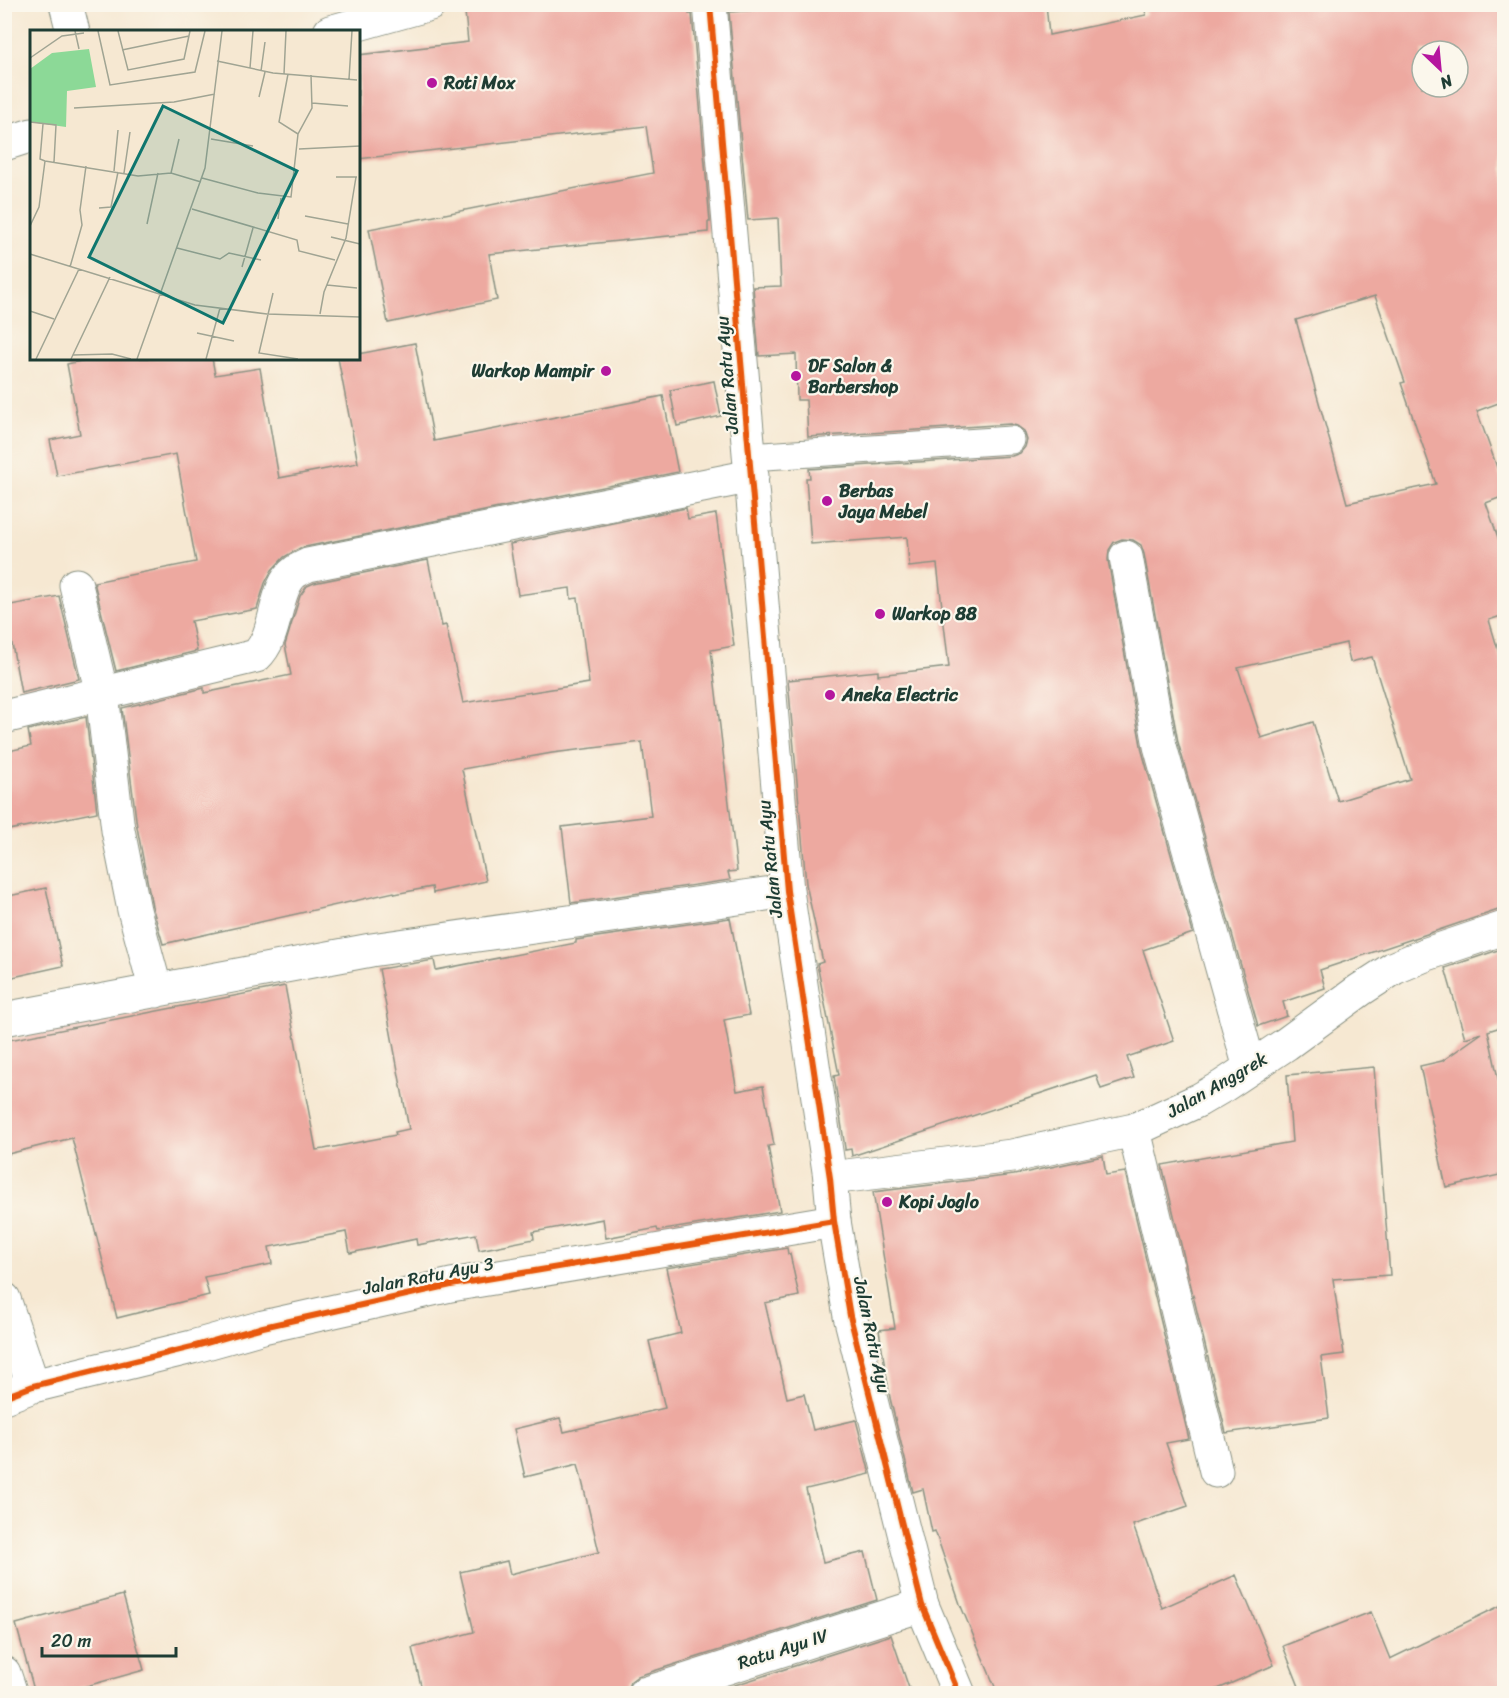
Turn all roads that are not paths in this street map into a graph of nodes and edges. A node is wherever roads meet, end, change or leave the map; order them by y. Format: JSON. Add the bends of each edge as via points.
{"nodes":[{"id":1,"x":66,"y":4,"type":"edge"},
{"id":2,"x":430,"y":4,"type":"edge"},
{"id":3,"x":710,"y":4,"type":"edge"},
{"id":4,"x":72,"y":30,"type":"edge"},
{"id":5,"x":337,"y":30,"type":"edge"},
{"id":6,"x":30,"y":136,"type":"edge"},
{"id":7,"x":4,"y":144,"type":"edge"},
{"id":8,"x":1011,"y":440,"type":"dead end"},
{"id":9,"x":750,"y":466,"type":"junction"},
{"id":10,"x":1126,"y":557,"type":"dead end"},
{"id":11,"x":76,"y":585,"type":"dead end"},
{"id":12,"x":102,"y":694,"type":"junction"},
{"id":13,"x":4,"y":717,"type":"edge"},
{"id":14,"x":786,"y":891,"type":"junction"},
{"id":15,"x":1504,"y":928,"type":"edge"},
{"id":16,"x":156,"y":991,"type":"junction"},
{"id":17,"x":4,"y":1019,"type":"edge"},
{"id":18,"x":1250,"y":1068,"type":"junction"},
{"id":19,"x":1134,"y":1130,"type":"junction"},
{"id":20,"x":830,"y":1178,"type":"junction"},
{"id":21,"x":834,"y":1221,"type":"junction"},
{"id":22,"x":4,"y":1299,"type":"edge"},
{"id":23,"x":19,"y":1391,"type":"edge"},
{"id":24,"x":1216,"y":1471,"type":"dead end"},
{"id":25,"x":922,"y":1605,"type":"junction"},
{"id":26,"x":4,"y":1673,"type":"edge"},
{"id":27,"x":11,"y":1694,"type":"edge"},
{"id":28,"x":644,"y":1694,"type":"edge"},
{"id":29,"x":959,"y":1694,"type":"edge"}],
"edges":[{"from":1,"to":4,"type":"street"},
{"from":2,"to":5,"type":"street"},
{"from":3,"to":9,"type":"street","name":"Jalan Ratu Ayu"},
{"from":6,"to":7,"type":"street"},
{"from":8,"to":9,"type":"lane"},
{"from":9,"to":12,"type":"street","via":[[308,565],[294,572],[285,583],[267,644],[256,656]]},
{"from":9,"to":14,"type":"street","name":"Jalan Ratu Ayu"},
{"from":10,"to":18,"type":"street","via":[[1160,746]]},
{"from":11,"to":12,"type":"street"},
{"from":12,"to":13,"type":"street"},
{"from":12,"to":16,"type":"street","via":[[118,830]]},
{"from":14,"to":16,"type":"street","via":[[371,950]]},
{"from":14,"to":20,"type":"street","name":"Jalan Ratu Ayu"},
{"from":15,"to":18,"type":"street","name":"Jalan Anggrek","via":[[1394,968]]},
{"from":16,"to":17,"type":"street"},
{"from":18,"to":19,"type":"street","name":"Jalan Anggrek","via":[[1199,1100]]},
{"from":19,"to":20,"type":"street","name":"Jalan Anggrek","via":[[1012,1156]]},
{"from":19,"to":24,"type":"street"},
{"from":20,"to":21,"type":"street","name":"Jalan Ratu Ayu"},
{"from":21,"to":23,"type":"street","name":"Jalan Ratu Ayu 3","via":[[451,1285],[263,1327]]},
{"from":21,"to":25,"type":"street","name":"Jalan Ratu Ayu","via":[[850,1316]]},
{"from":22,"to":23,"type":"street"},
{"from":25,"to":28,"type":"street","name":"Ratu Ayu IV"},
{"from":25,"to":29,"type":"street","name":"Jalan Ratu Ayu"},
{"from":26,"to":27,"type":"street"}]}
